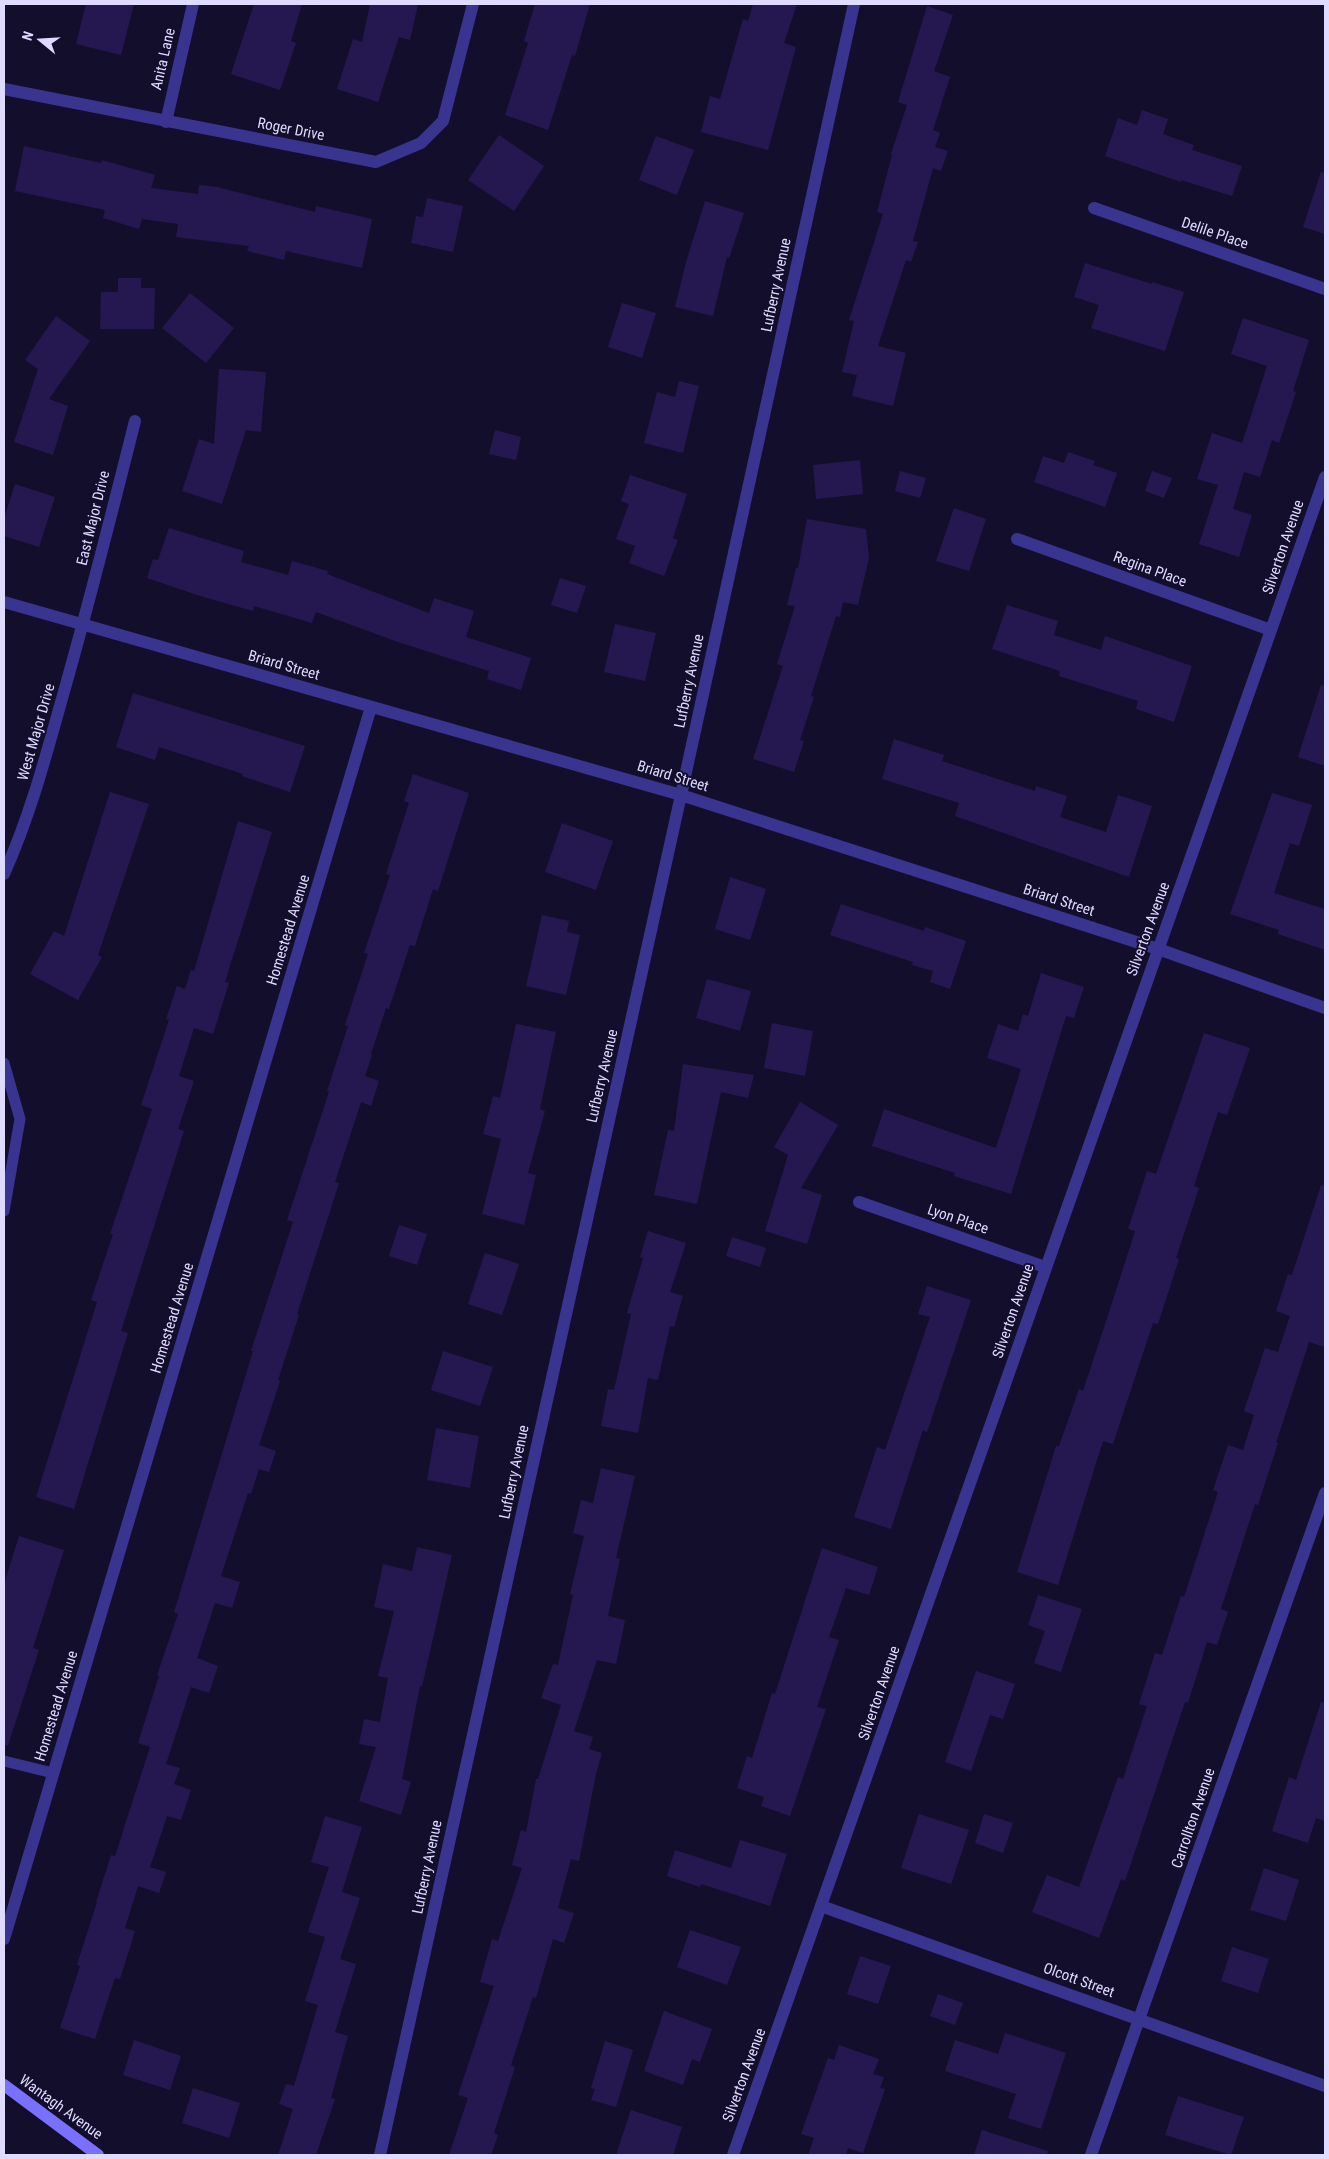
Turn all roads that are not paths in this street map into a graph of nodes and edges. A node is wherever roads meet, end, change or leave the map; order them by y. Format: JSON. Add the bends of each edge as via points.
{"nodes":[{"id":1,"x":193,"y":4,"type":"edge"},
{"id":2,"x":473,"y":4,"type":"edge"},
{"id":3,"x":854,"y":4,"type":"edge"},
{"id":4,"x":4,"y":89,"type":"edge"},
{"id":5,"x":166,"y":122,"type":"junction"},
{"id":6,"x":1094,"y":208,"type":"dead end"},
{"id":7,"x":1325,"y":289,"type":"edge"},
{"id":8,"x":135,"y":420,"type":"dead end"},
{"id":9,"x":1325,"y":477,"type":"edge"},
{"id":10,"x":1017,"y":539,"type":"dead end"},
{"id":11,"x":4,"y":602,"type":"edge"},
{"id":12,"x":83,"y":624,"type":"junction"},
{"id":13,"x":1271,"y":630,"type":"junction"},
{"id":14,"x":371,"y":707,"type":"junction"},
{"id":15,"x":681,"y":795,"type":"junction"},
{"id":16,"x":4,"y":874,"type":"edge"},
{"id":17,"x":1158,"y":949,"type":"junction"},
{"id":18,"x":1325,"y":1008,"type":"edge"},
{"id":19,"x":4,"y":1063,"type":"edge"},
{"id":20,"x":860,"y":1202,"type":"dead end"},
{"id":21,"x":4,"y":1211,"type":"edge"},
{"id":22,"x":1045,"y":1267,"type":"junction"},
{"id":23,"x":1325,"y":1493,"type":"edge"},
{"id":24,"x":4,"y":1761,"type":"edge"},
{"id":25,"x":53,"y":1773,"type":"junction"},
{"id":26,"x":821,"y":1906,"type":"junction"},
{"id":27,"x":4,"y":1939,"type":"edge"},
{"id":28,"x":1139,"y":2019,"type":"junction"},
{"id":29,"x":4,"y":2086,"type":"edge"},
{"id":30,"x":1325,"y":2086,"type":"edge"},
{"id":31,"x":98,"y":2155,"type":"edge"},
{"id":32,"x":380,"y":2155,"type":"edge"},
{"id":33,"x":732,"y":2155,"type":"edge"},
{"id":34,"x":1091,"y":2155,"type":"edge"}],
"edges":[{"from":1,"to":5,"type":"street","name":"Anita Lane"},
{"from":2,"to":5,"type":"street","name":"Roger Drive","via":[[443,121],[421,143],[376,162]]},
{"from":3,"to":15,"type":"street","name":"Lufberry Avenue"},
{"from":4,"to":5,"type":"street","name":"Roger Drive"},
{"from":6,"to":7,"type":"street","name":"Delile Place"},
{"from":8,"to":12,"type":"street","name":"East Major Drive"},
{"from":9,"to":13,"type":"street","name":"Silverton Avenue"},
{"from":10,"to":13,"type":"street","name":"Regina Place"},
{"from":11,"to":12,"type":"street","name":"Briard Street"},
{"from":12,"to":14,"type":"street","name":"Briard Street"},
{"from":12,"to":16,"type":"street","name":"West Major Drive","via":[[33,801]]},
{"from":13,"to":17,"type":"street","name":"Silverton Avenue"},
{"from":14,"to":15,"type":"street","name":"Briard Street"},
{"from":14,"to":25,"type":"street","name":"Homestead Avenue"},
{"from":15,"to":17,"type":"street","name":"Briard Street"},
{"from":15,"to":32,"type":"street","name":"Lufberry Avenue"},
{"from":17,"to":18,"type":"street","name":"Briard Street"},
{"from":17,"to":22,"type":"street","name":"Silverton Avenue"},
{"from":19,"to":21,"type":"lane","via":[[20,1118]]},
{"from":20,"to":22,"type":"street","name":"Lyon Place"},
{"from":22,"to":26,"type":"street","name":"Silverton Avenue"},
{"from":23,"to":28,"type":"street","name":"Carrollton Avenue"},
{"from":24,"to":25,"type":"lane"},
{"from":25,"to":27,"type":"street","name":"Homestead Avenue"},
{"from":26,"to":28,"type":"street","name":"Olcott Street"},
{"from":26,"to":33,"type":"street","name":"Silverton Avenue"},
{"from":28,"to":30,"type":"street","name":"Olcott Street"},
{"from":28,"to":34,"type":"street","name":"Carrollton Avenue"},
{"from":29,"to":31,"type":"main road","name":"Wantagh Avenue"}]}
